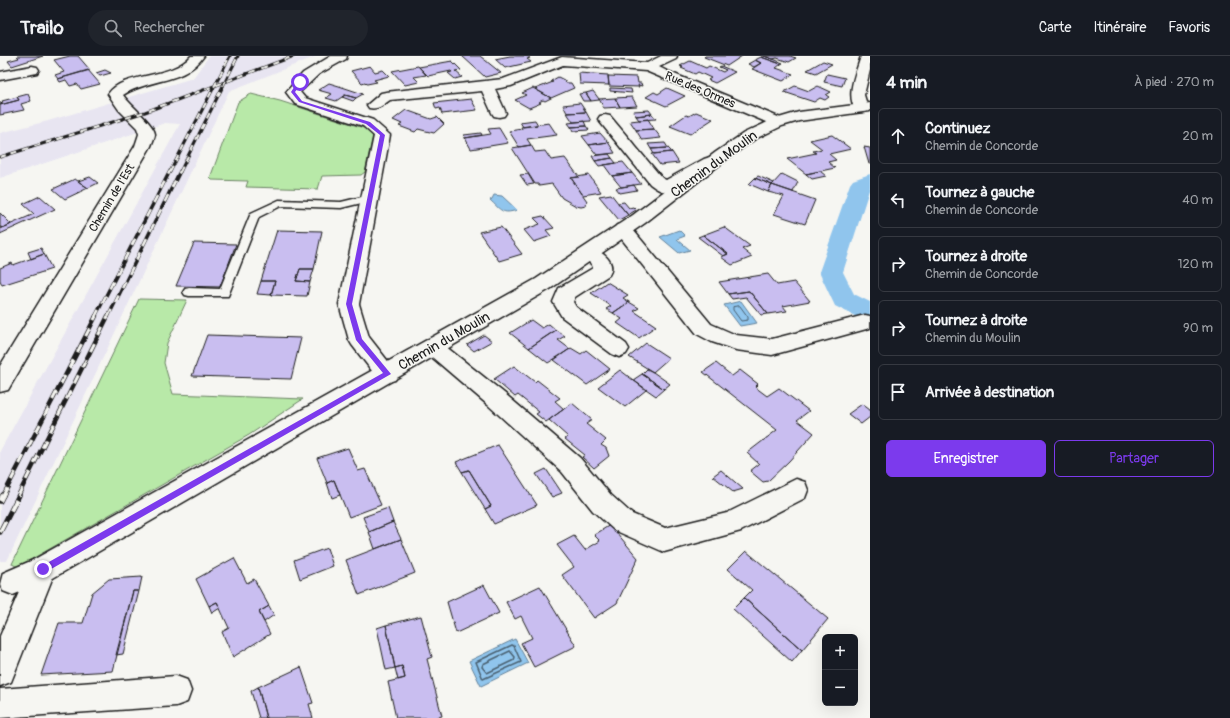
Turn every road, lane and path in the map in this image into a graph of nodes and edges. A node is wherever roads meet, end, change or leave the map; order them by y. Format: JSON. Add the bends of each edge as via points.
{"nodes":[{"id":1,"x":198,"y":56,"type":"edge"},
{"id":2,"x":671,"y":56,"type":"edge"},
{"id":3,"x":867,"y":56,"type":"edge"},
{"id":4,"x":328,"y":58,"type":"edge"},
{"id":5,"x":557,"y":58,"type":"edge"},
{"id":6,"x":649,"y":67,"type":"junction"},
{"id":7,"x":32,"y":70,"type":"dead end"},
{"id":8,"x":0,"y":76,"type":"edge"},
{"id":9,"x":487,"y":86,"type":"junction"},
{"id":10,"x":374,"y":105,"type":"dead end"},
{"id":11,"x":866,"y":108,"type":"edge"},
{"id":12,"x":499,"y":113,"type":"dead end"},
{"id":13,"x":605,"y":119,"type":"dead end"},
{"id":14,"x":778,"y":122,"type":"junction"},
{"id":15,"x":729,"y":151,"type":"junction"},
{"id":16,"x":370,"y":198,"type":"junction"},
{"id":17,"x":624,"y":229,"type":"junction"},
{"id":18,"x":590,"y":254,"type":"junction"},
{"id":19,"x":189,"y":292,"type":"dead end"},
{"id":20,"x":864,"y":322,"type":"dead end"},
{"id":21,"x":433,"y":347,"type":"junction"},
{"id":22,"x":619,"y":349,"type":"dead end"},
{"id":23,"x":387,"y":374,"type":"junction"},
{"id":24,"x":0,"y":384,"type":"edge"},
{"id":25,"x":796,"y":490,"type":"dead end"},
{"id":26,"x":43,"y":569,"type":"junction"},
{"id":27,"x":13,"y":582,"type":"dead end"},
{"id":28,"x":0,"y":671,"type":"edge"},
{"id":29,"x":176,"y":691,"type":"dead end"},
{"id":30,"x":0,"y":704,"type":"edge"}],
"edges":[{"from":1,"to":24,"type":"street","name":"Chemin de l'Est","via":[[189,66],[125,86],[116,94],[124,107],[144,126],[147,134],[143,146]]},
{"from":2,"to":6,"type":"street"},
{"from":3,"to":11,"type":"street","via":[[857,95]]},
{"from":4,"to":16,"type":"street","via":[[300,82],[293,92],[300,101],[368,123],[382,135]]},
{"from":5,"to":6,"type":"street","name":"Rue des Ormes"},
{"from":5,"to":9,"type":"street","name":"Rue des Ormes","via":[[506,83]]},
{"from":6,"to":14,"type":"street","name":"Rue des Ormes"},
{"from":7,"to":8,"type":"street"},
{"from":9,"to":10,"type":"street","name":"Rue des Ormes","via":[[386,96]]},
{"from":9,"to":12,"type":"street"},
{"from":11,"to":14,"type":"street","name":"Chemin du Moulin"},
{"from":13,"to":15,"type":"street","via":[[656,181],[664,187]]},
{"from":14,"to":15,"type":"street","name":"Chemin du Moulin"},
{"from":15,"to":17,"type":"street","name":"Chemin du Moulin"},
{"from":16,"to":19,"type":"lane","via":[[340,204],[279,203],[255,215],[224,292]]},
{"from":16,"to":23,"type":"street","via":[[349,304],[359,340]]},
{"from":17,"to":18,"type":"street","name":"Chemin du Moulin"},
{"from":17,"to":20,"type":"street","via":[[704,329],[713,336],[772,347]]},
{"from":18,"to":21,"type":"street","name":"Chemin du Moulin"},
{"from":18,"to":22,"type":"street","via":[[600,260],[602,271],[566,293],[564,302],[569,312]]},
{"from":21,"to":23,"type":"street","name":"Chemin du Moulin"},
{"from":21,"to":25,"type":"street","via":[[496,398],[571,465],[602,503],[623,522],[664,540],[732,523]]},
{"from":23,"to":26,"type":"street","name":"Chemin du Moulin"},
{"from":26,"to":27,"type":"street","name":"Chemin du Moulin"},
{"from":26,"to":28,"type":"street"},
{"from":29,"to":30,"type":"street"}]}
